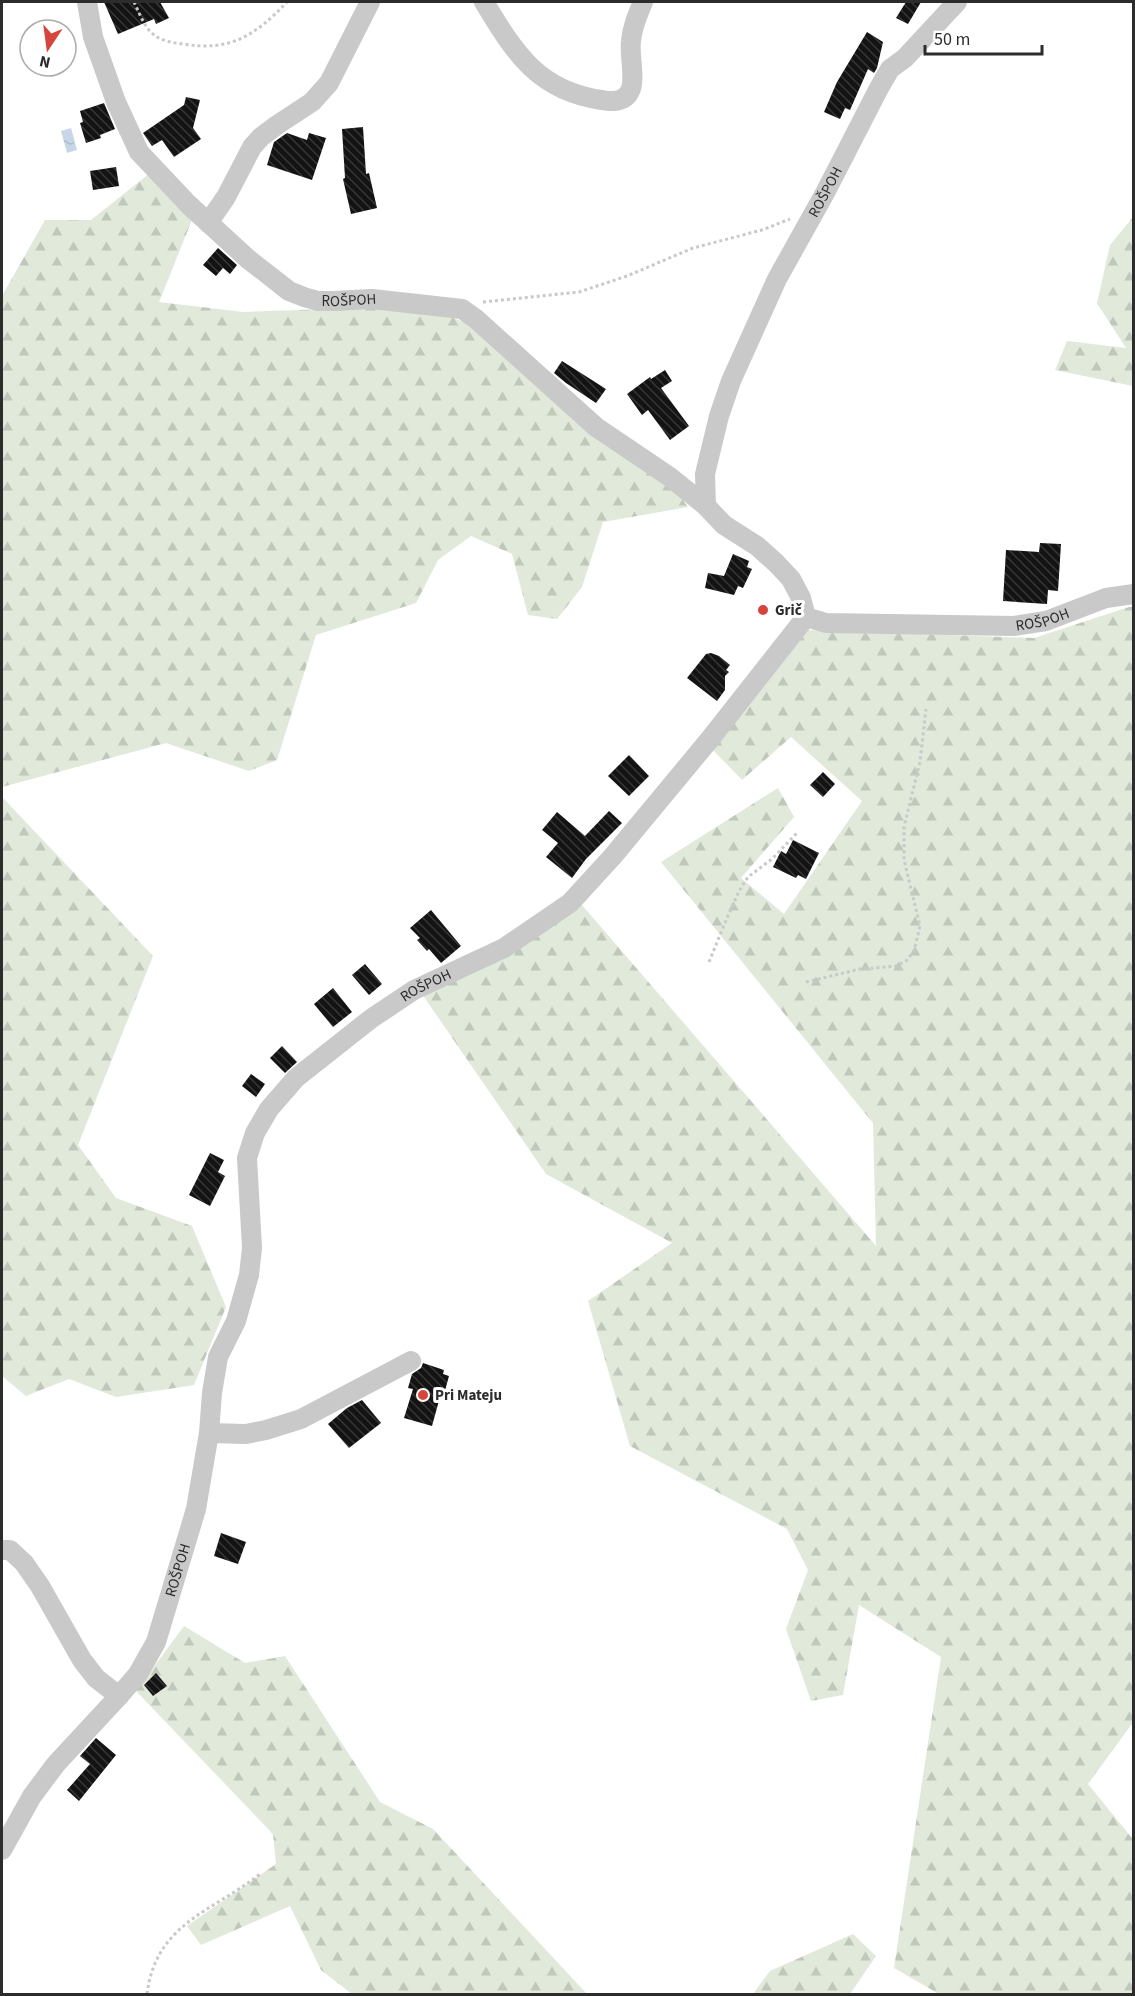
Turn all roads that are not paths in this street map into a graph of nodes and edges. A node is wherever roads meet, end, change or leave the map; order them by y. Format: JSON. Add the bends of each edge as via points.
{"nodes":[{"id":1,"x":87,"y":2,"type":"edge"},
{"id":2,"x":370,"y":2,"type":"edge"},
{"id":3,"x":484,"y":2,"type":"edge"},
{"id":4,"x":643,"y":2,"type":"edge"},
{"id":5,"x":957,"y":2,"type":"edge"},
{"id":6,"x":208,"y":223,"type":"junction"},
{"id":7,"x":706,"y":506,"type":"junction"},
{"id":8,"x":1134,"y":594,"type":"edge"},
{"id":9,"x":806,"y":617,"type":"junction"},
{"id":10,"x":411,"y":1361,"type":"dead end"},
{"id":11,"x":209,"y":1433,"type":"junction"},
{"id":12,"x":2,"y":1550,"type":"edge"},
{"id":13,"x":119,"y":1696,"type":"junction"},
{"id":14,"x":2,"y":1850,"type":"edge"}],
"edges":[{"from":1,"to":6,"type":"street","name":"ROŠPOH","via":[[93,37],[139,152]]},
{"from":2,"to":6,"type":"street","via":[[329,83],[312,102],[252,147]]},
{"from":3,"to":4,"type":"street","via":[[516,51],[543,79],[567,91],[610,101],[624,98],[631,89],[630,42]]},
{"from":5,"to":7,"type":"street","name":"ROŠPOH","via":[[890,69],[777,279],[735,370],[719,416],[705,474]]},
{"from":6,"to":7,"type":"street","name":"ROŠPOH","via":[[289,291],[304,297],[318,301],[372,299],[462,309],[596,427]]},
{"from":7,"to":9,"type":"street","via":[[791,579]]},
{"from":8,"to":9,"type":"street","name":"ROŠPOH","via":[[1106,598],[1046,621],[1014,626],[826,623]]},
{"from":9,"to":11,"type":"street","name":"ROŠPOH","via":[[702,748],[570,903],[504,948],[414,990],[372,1018],[296,1078],[269,1109],[247,1158],[252,1248],[249,1275],[236,1321],[218,1357]]},
{"from":10,"to":11,"type":"street","via":[[301,1419],[246,1434]]},
{"from":11,"to":13,"type":"street","name":"ROŠPOH","via":[[196,1509],[156,1642],[138,1674]]},
{"from":12,"to":13,"type":"street","via":[[10,1550],[24,1563],[82,1660],[96,1678]]},
{"from":13,"to":14,"type":"street","name":"ROŠPOH","via":[[56,1764],[32,1796]]}]}
